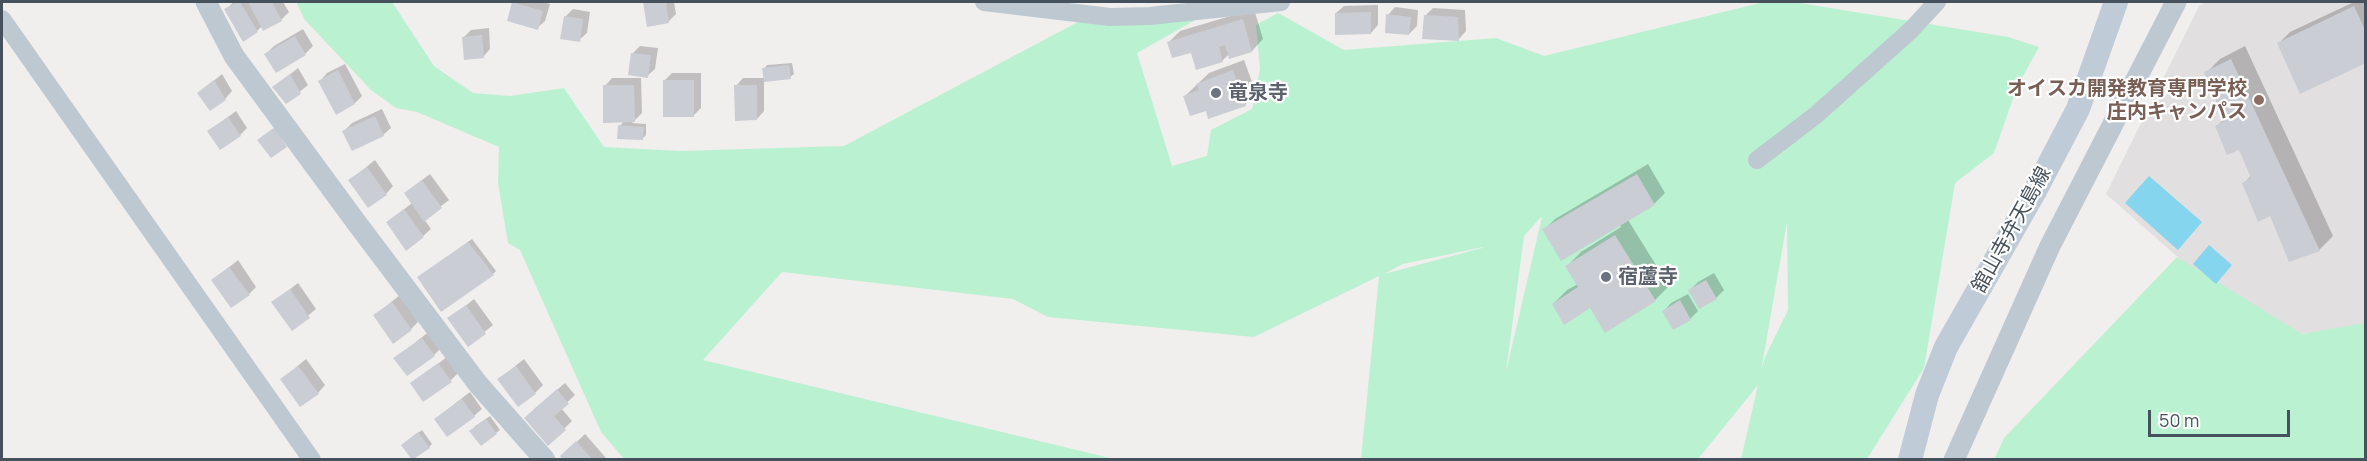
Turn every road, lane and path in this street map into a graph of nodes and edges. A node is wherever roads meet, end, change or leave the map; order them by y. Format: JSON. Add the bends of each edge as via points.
{"nodes":[{"id":1,"x":207,"y":2,"type":"edge"},
{"id":2,"x":984,"y":2,"type":"edge"},
{"id":3,"x":1281,"y":2,"type":"edge"},
{"id":4,"x":1938,"y":2,"type":"edge"},
{"id":5,"x":2116,"y":2,"type":"edge"},
{"id":6,"x":2176,"y":2,"type":"edge"},
{"id":7,"x":2,"y":19,"type":"edge"},
{"id":8,"x":1756,"y":160,"type":"dead end"},
{"id":9,"x":312,"y":459,"type":"edge"},
{"id":10,"x":545,"y":459,"type":"edge"},
{"id":11,"x":1910,"y":459,"type":"edge"},
{"id":12,"x":1954,"y":459,"type":"edge"}],
"edges":[{"from":1,"to":10,"type":"street","via":[[234,56],[349,213],[478,384]]},
{"from":2,"to":3,"type":"street","via":[[1110,17]]},
{"from":4,"to":8,"type":"street","via":[[1816,115]]},
{"from":5,"to":11,"type":"main road","name":"舘山寺弁天島線","via":[[2078,109],[1946,347],[1927,395]]},
{"from":6,"to":12,"type":"street","via":[[2050,246]]},
{"from":7,"to":9,"type":"street"}]}
